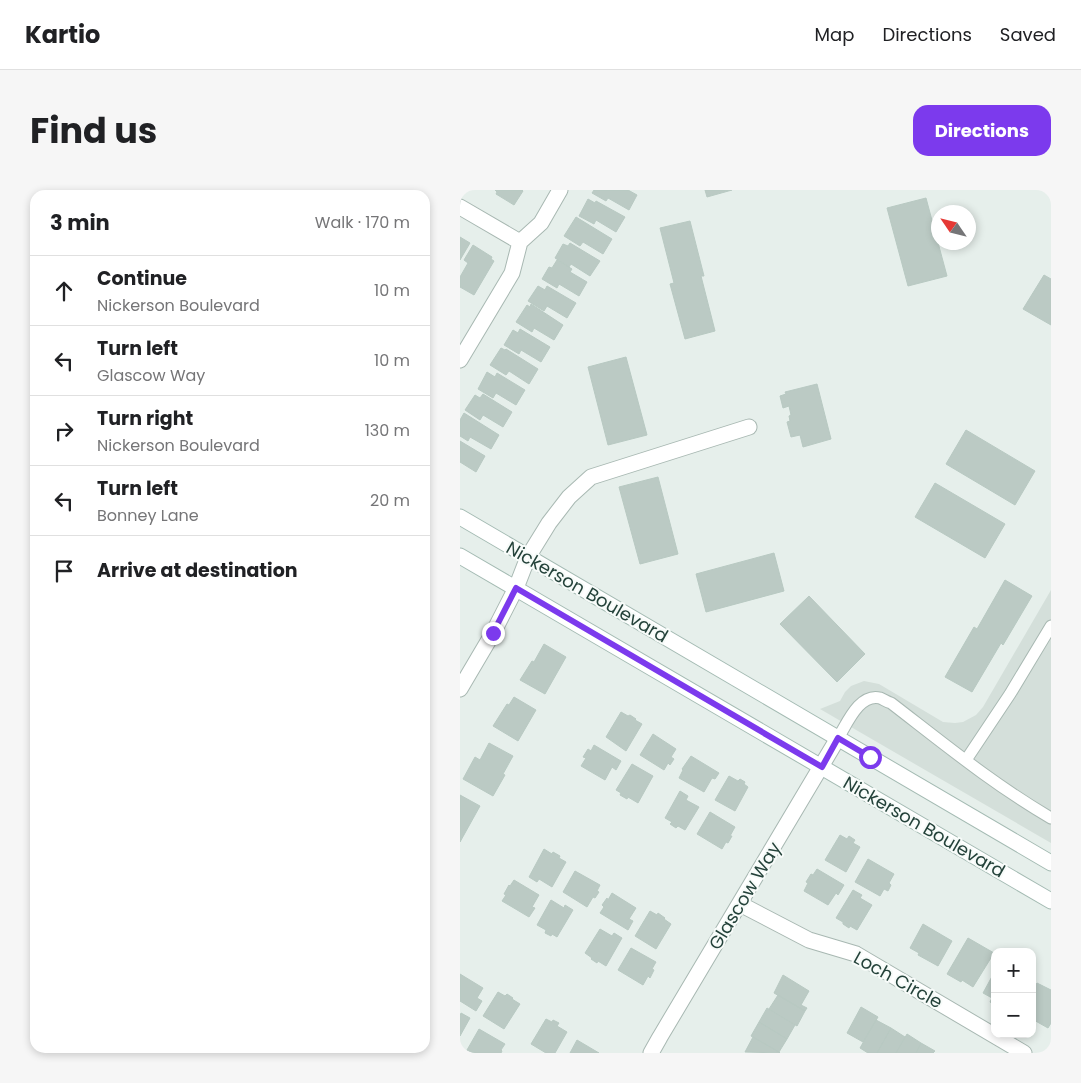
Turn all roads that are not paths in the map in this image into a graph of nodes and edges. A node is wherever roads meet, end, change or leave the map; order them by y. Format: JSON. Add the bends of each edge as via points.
{"nodes":[{"id":1,"x":560,"y":190,"type":"edge"},
{"id":2,"x":460,"y":207,"type":"edge"},
{"id":3,"x":520,"y":242,"type":"junction"},
{"id":4,"x":460,"y":360,"type":"edge"},
{"id":5,"x":749,"y":427,"type":"dead end"},
{"id":6,"x":460,"y":518,"type":"edge"},
{"id":7,"x":460,"y":556,"type":"edge"},
{"id":8,"x":528,"y":557,"type":"junction"},
{"id":9,"x":516,"y":588,"type":"junction"},
{"id":10,"x":1051,"y":626,"type":"edge"},
{"id":11,"x":460,"y":689,"type":"edge"},
{"id":12,"x":838,"y":738,"type":"junction"},
{"id":13,"x":966,"y":760,"type":"junction"},
{"id":14,"x":822,"y":767,"type":"junction"},
{"id":15,"x":1051,"y":818,"type":"edge"},
{"id":16,"x":1051,"y":863,"type":"edge"},
{"id":17,"x":1051,"y":901,"type":"edge"},
{"id":18,"x":740,"y":904,"type":"junction"},
{"id":19,"x":651,"y":1053,"type":"edge"},
{"id":20,"x":1024,"y":1053,"type":"edge"}],
"edges":[{"from":1,"to":3,"type":"street","via":[[541,223]]},
{"from":2,"to":3,"type":"street"},
{"from":3,"to":4,"type":"street","via":[[512,273]]},
{"from":5,"to":8,"type":"street","via":[[591,477],[569,497]]},
{"from":6,"to":8,"type":"street","name":"Nickerson Boulevard"},
{"from":7,"to":9,"type":"street","name":"Nickerson Boulevard"},
{"from":8,"to":9,"type":"street"},
{"from":8,"to":12,"type":"street","name":"Nickerson Boulevard"},
{"from":9,"to":11,"type":"street"},
{"from":9,"to":14,"type":"street","name":"Nickerson Boulevard"},
{"from":10,"to":13,"type":"lane"},
{"from":12,"to":13,"type":"lane","via":[[862,702],[878,698],[891,704]]},
{"from":12,"to":14,"type":"street","name":"Glascow Way"},
{"from":12,"to":16,"type":"street","name":"Nickerson Boulevard"},
{"from":13,"to":15,"type":"lane"},
{"from":14,"to":17,"type":"street","name":"Nickerson Boulevard"},
{"from":14,"to":18,"type":"street","name":"Glascow Way"},
{"from":18,"to":19,"type":"street","name":"Glascow Way"},
{"from":18,"to":20,"type":"street","name":"Loch Circle","via":[[810,940],[856,954]]}]}
